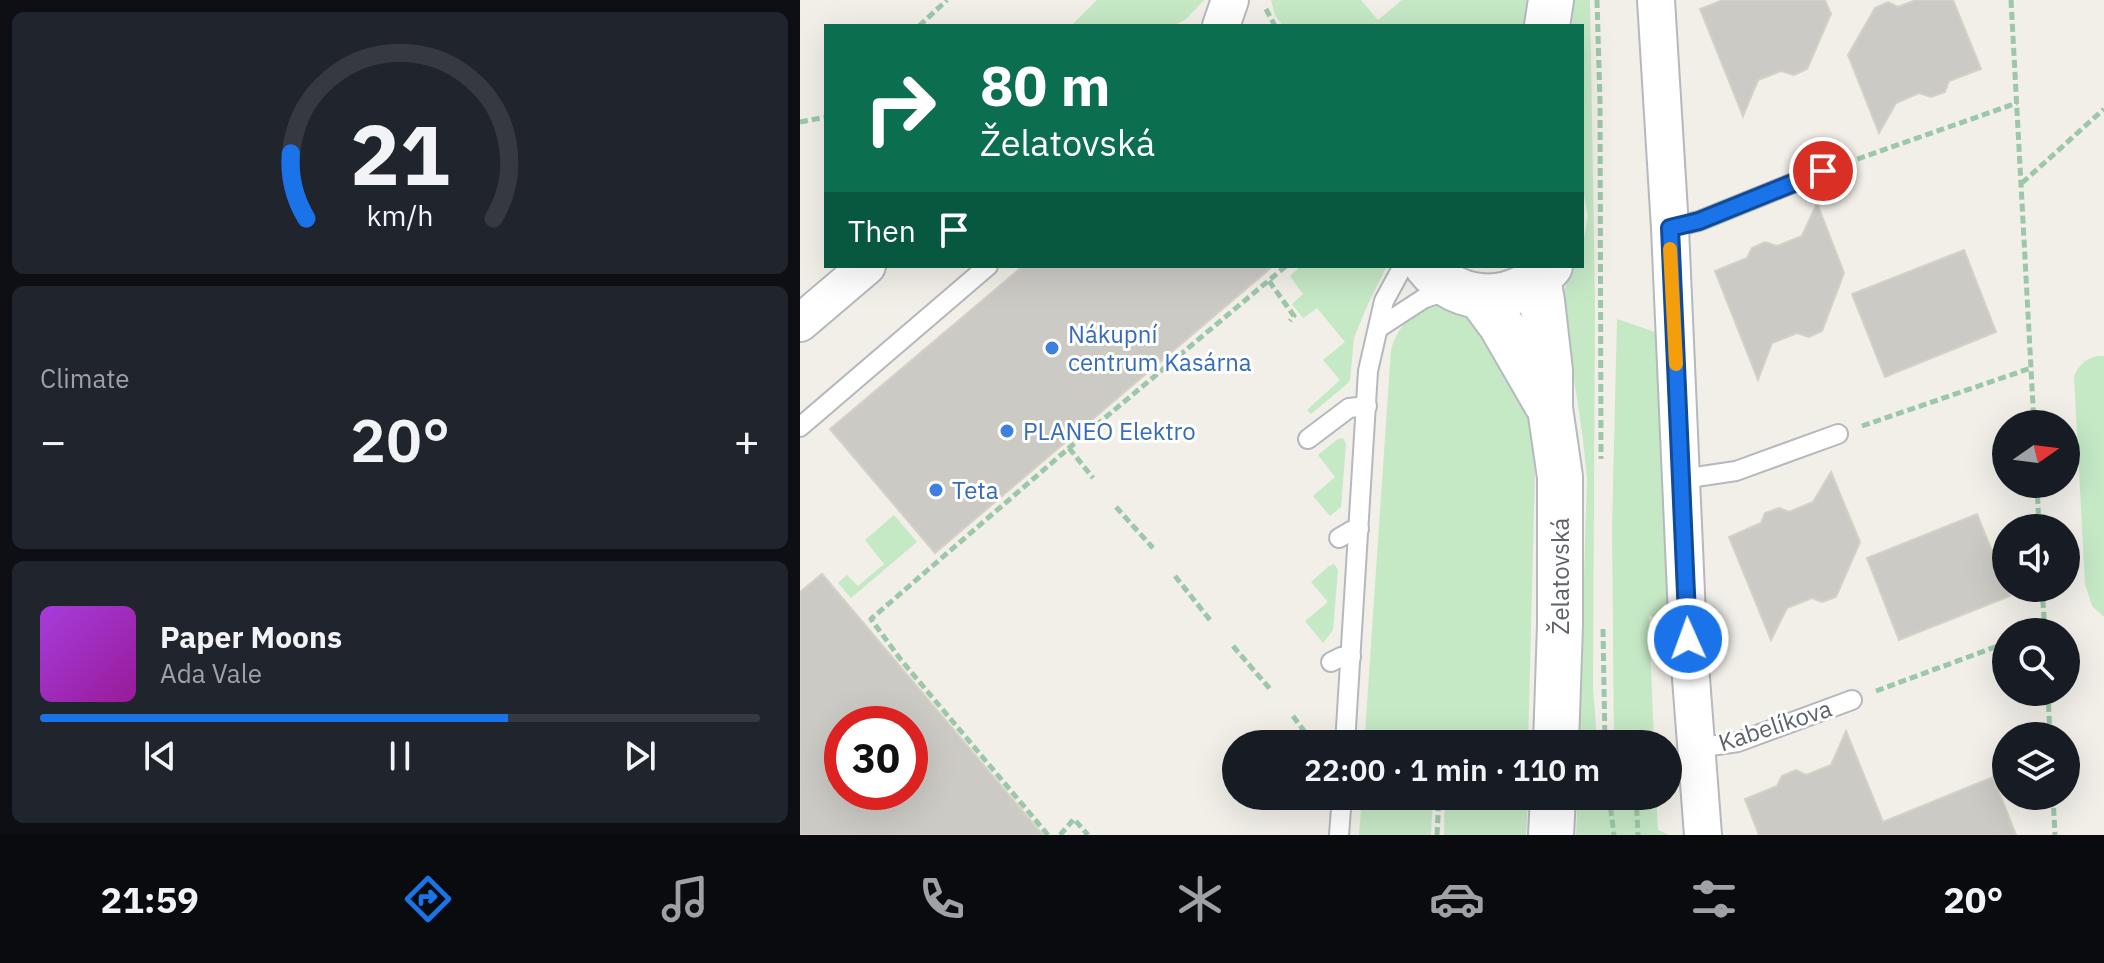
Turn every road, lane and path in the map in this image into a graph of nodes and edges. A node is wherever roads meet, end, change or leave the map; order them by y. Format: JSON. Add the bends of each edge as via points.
{"nodes":[{"id":1,"x":947,"y":0,"type":"edge"},
{"id":2,"x":1230,"y":0,"type":"edge"},
{"id":3,"x":1551,"y":0,"type":"edge"},
{"id":4,"x":1597,"y":0,"type":"edge"},
{"id":5,"x":1656,"y":0,"type":"edge"},
{"id":6,"x":2011,"y":0,"type":"edge"},
{"id":7,"x":1264,"y":1,"type":"edge"},
{"id":8,"x":921,"y":24,"type":"edge"},
{"id":9,"x":1222,"y":24,"type":"edge"},
{"id":10,"x":1274,"y":24,"type":"edge"},
{"id":11,"x":1547,"y":24,"type":"edge"},
{"id":12,"x":2017,"y":103,"type":"junction"},
{"id":13,"x":2104,"y":109,"type":"edge"},
{"id":14,"x":824,"y":117,"type":"edge"},
{"id":15,"x":800,"y":122,"type":"edge"},
{"id":16,"x":1823,"y":171,"type":"joint"},
{"id":17,"x":2021,"y":184,"type":"junction"},
{"id":18,"x":1670,"y":228,"type":"junction"},
{"id":19,"x":865,"y":268,"type":"edge"},
{"id":20,"x":986,"y":268,"type":"edge"},
{"id":21,"x":1284,"y":268,"type":"edge"},
{"id":22,"x":1402,"y":268,"type":"edge"},
{"id":23,"x":1544,"y":272,"type":"edge"},
{"id":24,"x":1269,"y":281,"type":"junction"},
{"id":25,"x":1453,"y":284,"type":"edge"},
{"id":26,"x":1290,"y":321,"type":"dead end"},
{"id":27,"x":800,"y":323,"type":"edge"},
{"id":28,"x":1380,"y":327,"type":"junction"},
{"id":29,"x":2031,"y":368,"type":"junction"},
{"id":30,"x":1367,"y":406,"type":"junction"},
{"id":31,"x":1550,"y":408,"type":"junction"},
{"id":32,"x":2033,"y":410,"type":"edge"},
{"id":33,"x":800,"y":427,"type":"edge"},
{"id":34,"x":1838,"y":434,"type":"joint"},
{"id":35,"x":1308,"y":439,"type":"dead end"},
{"id":36,"x":1069,"y":448,"type":"junction"},
{"id":37,"x":1601,"y":474,"type":"dead end"},
{"id":38,"x":1093,"y":478,"type":"dead end"},
{"id":39,"x":1682,"y":479,"type":"junction"},
{"id":40,"x":1116,"y":507,"type":"dead end"},
{"id":41,"x":1359,"y":529,"type":"junction"},
{"id":42,"x":1339,"y":538,"type":"dead end"},
{"id":43,"x":1153,"y":548,"type":"dead end"},
{"id":44,"x":1175,"y":576,"type":"dead end"},
{"id":45,"x":1603,"y":617,"type":"dead end"},
{"id":46,"x":1210,"y":620,"type":"dead end"},
{"id":47,"x":1233,"y":646,"type":"dead end"},
{"id":48,"x":1992,"y":648,"type":"edge"},
{"id":49,"x":1351,"y":657,"type":"junction"},
{"id":50,"x":1331,"y":662,"type":"dead end"},
{"id":51,"x":1270,"y":689,"type":"dead end"},
{"id":52,"x":1852,"y":700,"type":"joint"},
{"id":53,"x":1293,"y":716,"type":"dead end"},
{"id":54,"x":1303,"y":730,"type":"edge"},
{"id":55,"x":1338,"y":730,"type":"edge"},
{"id":56,"x":1556,"y":730,"type":"edge"},
{"id":57,"x":1605,"y":730,"type":"edge"},
{"id":58,"x":1696,"y":748,"type":"junction"},
{"id":59,"x":1341,"y":810,"type":"edge"},
{"id":60,"x":1438,"y":810,"type":"edge"},
{"id":61,"x":1552,"y":810,"type":"edge"},
{"id":62,"x":1611,"y":810,"type":"edge"},
{"id":63,"x":1637,"y":810,"type":"edge"},
{"id":64,"x":2054,"y":810,"type":"edge"},
{"id":65,"x":1048,"y":835,"type":"edge"},
{"id":66,"x":1060,"y":835,"type":"edge"},
{"id":67,"x":1088,"y":835,"type":"edge"},
{"id":68,"x":1339,"y":835,"type":"edge"},
{"id":69,"x":1437,"y":835,"type":"edge"},
{"id":70,"x":1551,"y":835,"type":"edge"},
{"id":71,"x":1614,"y":835,"type":"edge"},
{"id":72,"x":1638,"y":835,"type":"edge"},
{"id":73,"x":1703,"y":835,"type":"edge"},
{"id":74,"x":2055,"y":835,"type":"edge"}],
"edges":[{"from":1,"to":8,"type":"path"},
{"from":2,"to":9,"type":"street"},
{"from":3,"to":11,"type":"main road"},
{"from":4,"to":37,"type":"path"},
{"from":5,"to":18,"type":"street"},
{"from":6,"to":12,"type":"path"},
{"from":7,"to":10,"type":"path"},
{"from":12,"to":16,"type":"path"},
{"from":12,"to":17,"type":"path"},
{"from":13,"to":17,"type":"path"},
{"from":14,"to":15,"type":"path"},
{"from":16,"to":18,"type":"lane"},
{"from":17,"to":29,"type":"path"},
{"from":18,"to":39,"type":"street"},
{"from":19,"to":27,"type":"street"},
{"from":20,"to":33,"type":"lane"},
{"from":21,"to":24,"type":"path"},
{"from":22,"to":28,"type":"lane","via":[[1384,301]]},
{"from":23,"to":25,"type":"main road","name":"Želatovská","via":[[1505,295]]},
{"from":23,"to":31,"type":"main road","name":"Želatovská"},
{"from":24,"to":26,"type":"path","via":[[1294,316]]},
{"from":24,"to":36,"type":"path"},
{"from":25,"to":28,"type":"lane"},
{"from":25,"to":31,"type":"main road","name":"Želatovská","via":[[1501,325]]},
{"from":28,"to":30,"type":"lane","via":[[1368,371]]},
{"from":29,"to":32,"type":"path"},
{"from":29,"to":34,"type":"path"},
{"from":30,"to":35,"type":"lane","via":[[1349,408]]},
{"from":30,"to":41,"type":"lane"},
{"from":31,"to":56,"type":"main road","name":"Želatovská","via":[[1561,510]]},
{"from":34,"to":39,"type":"lane","via":[[1736,471]]},
{"from":36,"to":38,"type":"path"},
{"from":36,"to":65,"type":"path","via":[[871,619]]},
{"from":39,"to":58,"type":"street"},
{"from":40,"to":43,"type":"path"},
{"from":41,"to":42,"type":"lane"},
{"from":41,"to":49,"type":"lane"},
{"from":44,"to":46,"type":"path"},
{"from":45,"to":57,"type":"path"},
{"from":47,"to":51,"type":"path"},
{"from":48,"to":52,"type":"path"},
{"from":49,"to":50,"type":"lane"},
{"from":49,"to":55,"type":"lane"},
{"from":52,"to":58,"type":"lane","name":"Kabelíkova","via":[[1738,742]]},
{"from":53,"to":54,"type":"path"},
{"from":58,"to":73,"type":"street"},
{"from":59,"to":68,"type":"lane"},
{"from":60,"to":69,"type":"path"},
{"from":61,"to":70,"type":"main road"},
{"from":62,"to":71,"type":"path"},
{"from":63,"to":72,"type":"path"},
{"from":64,"to":74,"type":"path"},
{"from":66,"to":67,"type":"path","via":[[1074,819]]}]}
